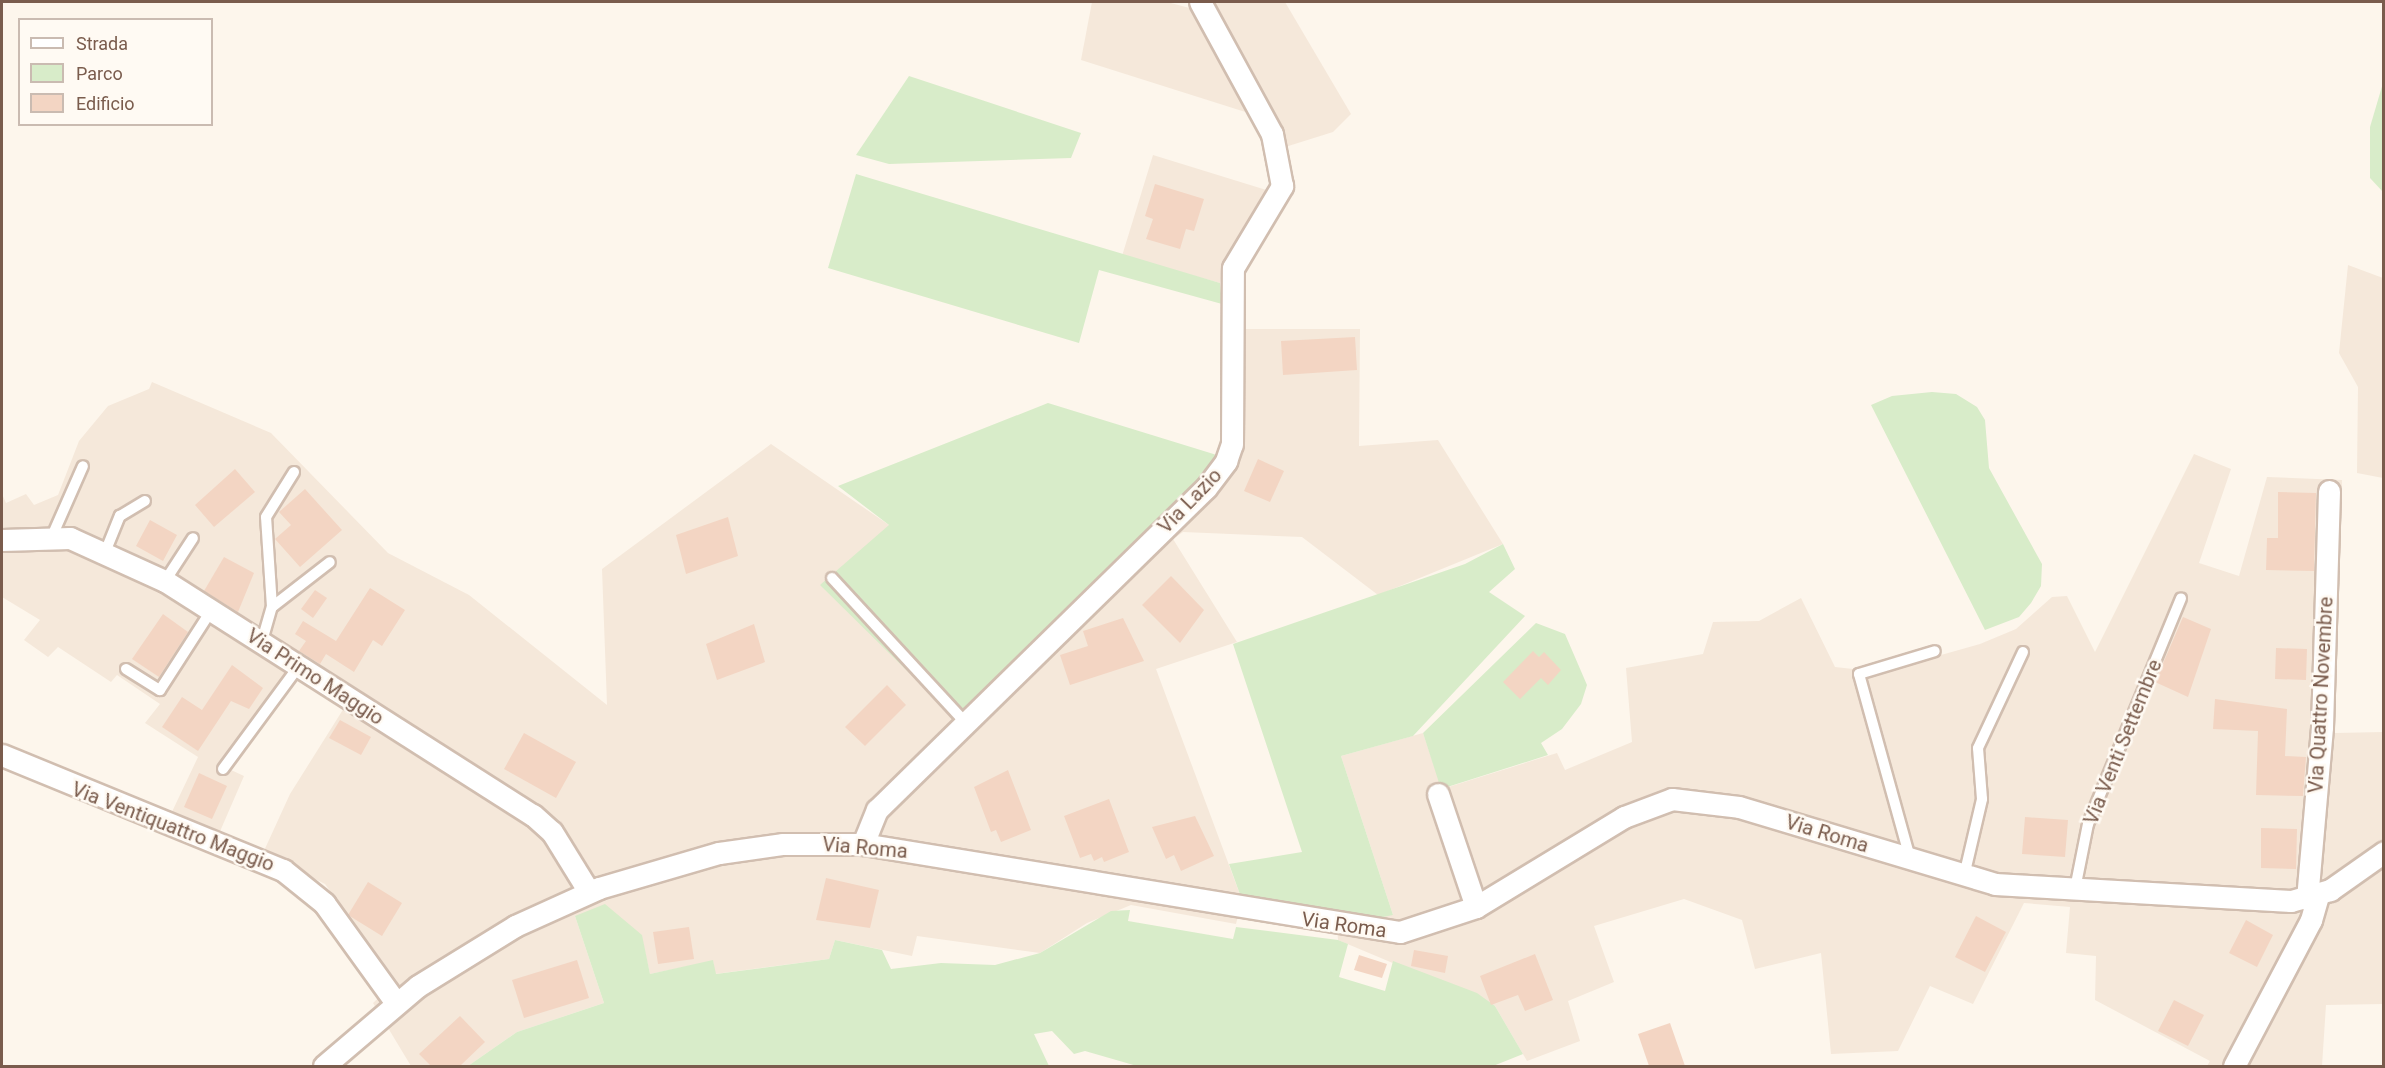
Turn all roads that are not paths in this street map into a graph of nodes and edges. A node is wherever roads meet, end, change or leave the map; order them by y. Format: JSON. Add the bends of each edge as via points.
{"nodes":[{"id":1,"x":1200,"y":2,"type":"edge"},
{"id":2,"x":83,"y":466,"type":"dead end"},
{"id":3,"x":294,"y":472,"type":"dead end"},
{"id":4,"x":2329,"y":491,"type":"dead end"},
{"id":5,"x":145,"y":501,"type":"dead end"},
{"id":6,"x":53,"y":534,"type":"junction"},
{"id":7,"x":193,"y":538,"type":"dead end"},
{"id":8,"x":2,"y":540,"type":"edge"},
{"id":9,"x":106,"y":549,"type":"junction"},
{"id":10,"x":330,"y":562,"type":"dead end"},
{"id":11,"x":832,"y":578,"type":"dead end"},
{"id":12,"x":165,"y":580,"type":"junction"},
{"id":13,"x":2181,"y":598,"type":"dead end"},
{"id":14,"x":272,"y":607,"type":"junction"},
{"id":15,"x":211,"y":611,"type":"junction"},
{"id":16,"x":262,"y":641,"type":"junction"},
{"id":17,"x":1935,"y":651,"type":"dead end"},
{"id":18,"x":2023,"y":652,"type":"dead end"},
{"id":19,"x":299,"y":666,"type":"junction"},
{"id":20,"x":126,"y":669,"type":"dead end"},
{"id":21,"x":963,"y":720,"type":"junction"},
{"id":22,"x":2,"y":755,"type":"edge"},
{"id":23,"x":223,"y":769,"type":"dead end"},
{"id":24,"x":1438,"y":794,"type":"dead end"},
{"id":25,"x":863,"y":844,"type":"junction"},
{"id":26,"x":2384,"y":852,"type":"edge"},
{"id":27,"x":1911,"y":860,"type":"junction"},
{"id":28,"x":1964,"y":876,"type":"junction"},
{"id":29,"x":2075,"y":888,"type":"junction"},
{"id":30,"x":589,"y":892,"type":"junction"},
{"id":31,"x":2312,"y":897,"type":"junction"},
{"id":32,"x":1476,"y":907,"type":"junction"},
{"id":33,"x":396,"y":1003,"type":"junction"},
{"id":34,"x":324,"y":1066,"type":"edge"},
{"id":35,"x":2234,"y":1066,"type":"edge"}],
"edges":[{"from":1,"to":21,"type":"street","name":"Via Lazio","via":[[1272,134],[1282,178],[1275,200],[1237,252],[1233,268],[1232,444],[1226,462],[1206,488]]},
{"from":2,"to":6,"type":"lane"},
{"from":3,"to":14,"type":"lane","via":[[266,517]]},
{"from":4,"to":31,"type":"street","name":"Via Quattro Novembre"},
{"from":5,"to":9,"type":"lane","via":[[120,516]]},
{"from":6,"to":8,"type":"street","name":"Via Primo Maggio","via":[[15,543]]},
{"from":6,"to":9,"type":"street","name":"Via Primo Maggio"},
{"from":7,"to":12,"type":"lane"},
{"from":9,"to":12,"type":"street","name":"Via Primo Maggio"},
{"from":10,"to":14,"type":"lane"},
{"from":11,"to":21,"type":"lane"},
{"from":12,"to":15,"type":"street","name":"Via Primo Maggio"},
{"from":13,"to":29,"type":"lane","name":"Via Venti Settembre","via":[[2088,824]]},
{"from":14,"to":16,"type":"lane"},
{"from":15,"to":16,"type":"street","name":"Via Primo Maggio"},
{"from":15,"to":20,"type":"lane","via":[[160,690]]},
{"from":16,"to":19,"type":"street","name":"Via Primo Maggio"},
{"from":17,"to":27,"type":"lane","via":[[1859,674]]},
{"from":18,"to":28,"type":"lane","via":[[1978,748],[1982,799]]},
{"from":19,"to":23,"type":"lane"},
{"from":19,"to":30,"type":"street","name":"Via Primo Maggio","via":[[533,815],[552,832]]},
{"from":21,"to":25,"type":"street","name":"Via Lazio","via":[[877,810]]},
{"from":22,"to":33,"type":"street","name":"Via Ventiquattro Maggio","via":[[283,870],[324,903]]},
{"from":24,"to":32,"type":"street"},
{"from":25,"to":30,"type":"street","name":"Via Roma","via":[[783,844],[719,853]]},
{"from":25,"to":32,"type":"street","name":"Via Roma","via":[[1382,932],[1419,929]]},
{"from":26,"to":31,"type":"street"},
{"from":27,"to":28,"type":"street","name":"Via Roma"},
{"from":27,"to":32,"type":"street","name":"Via Roma","via":[[1728,804],[1672,799],[1624,816]]},
{"from":28,"to":29,"type":"street","name":"Via Roma"},
{"from":29,"to":31,"type":"street","name":"Via Roma"},
{"from":30,"to":33,"type":"street","name":"Via Roma","via":[[466,953]]},
{"from":31,"to":35,"type":"street","name":"Via Quattro Novembre","via":[[2311,920]]},
{"from":33,"to":34,"type":"street","name":"Via Roma"}]}
